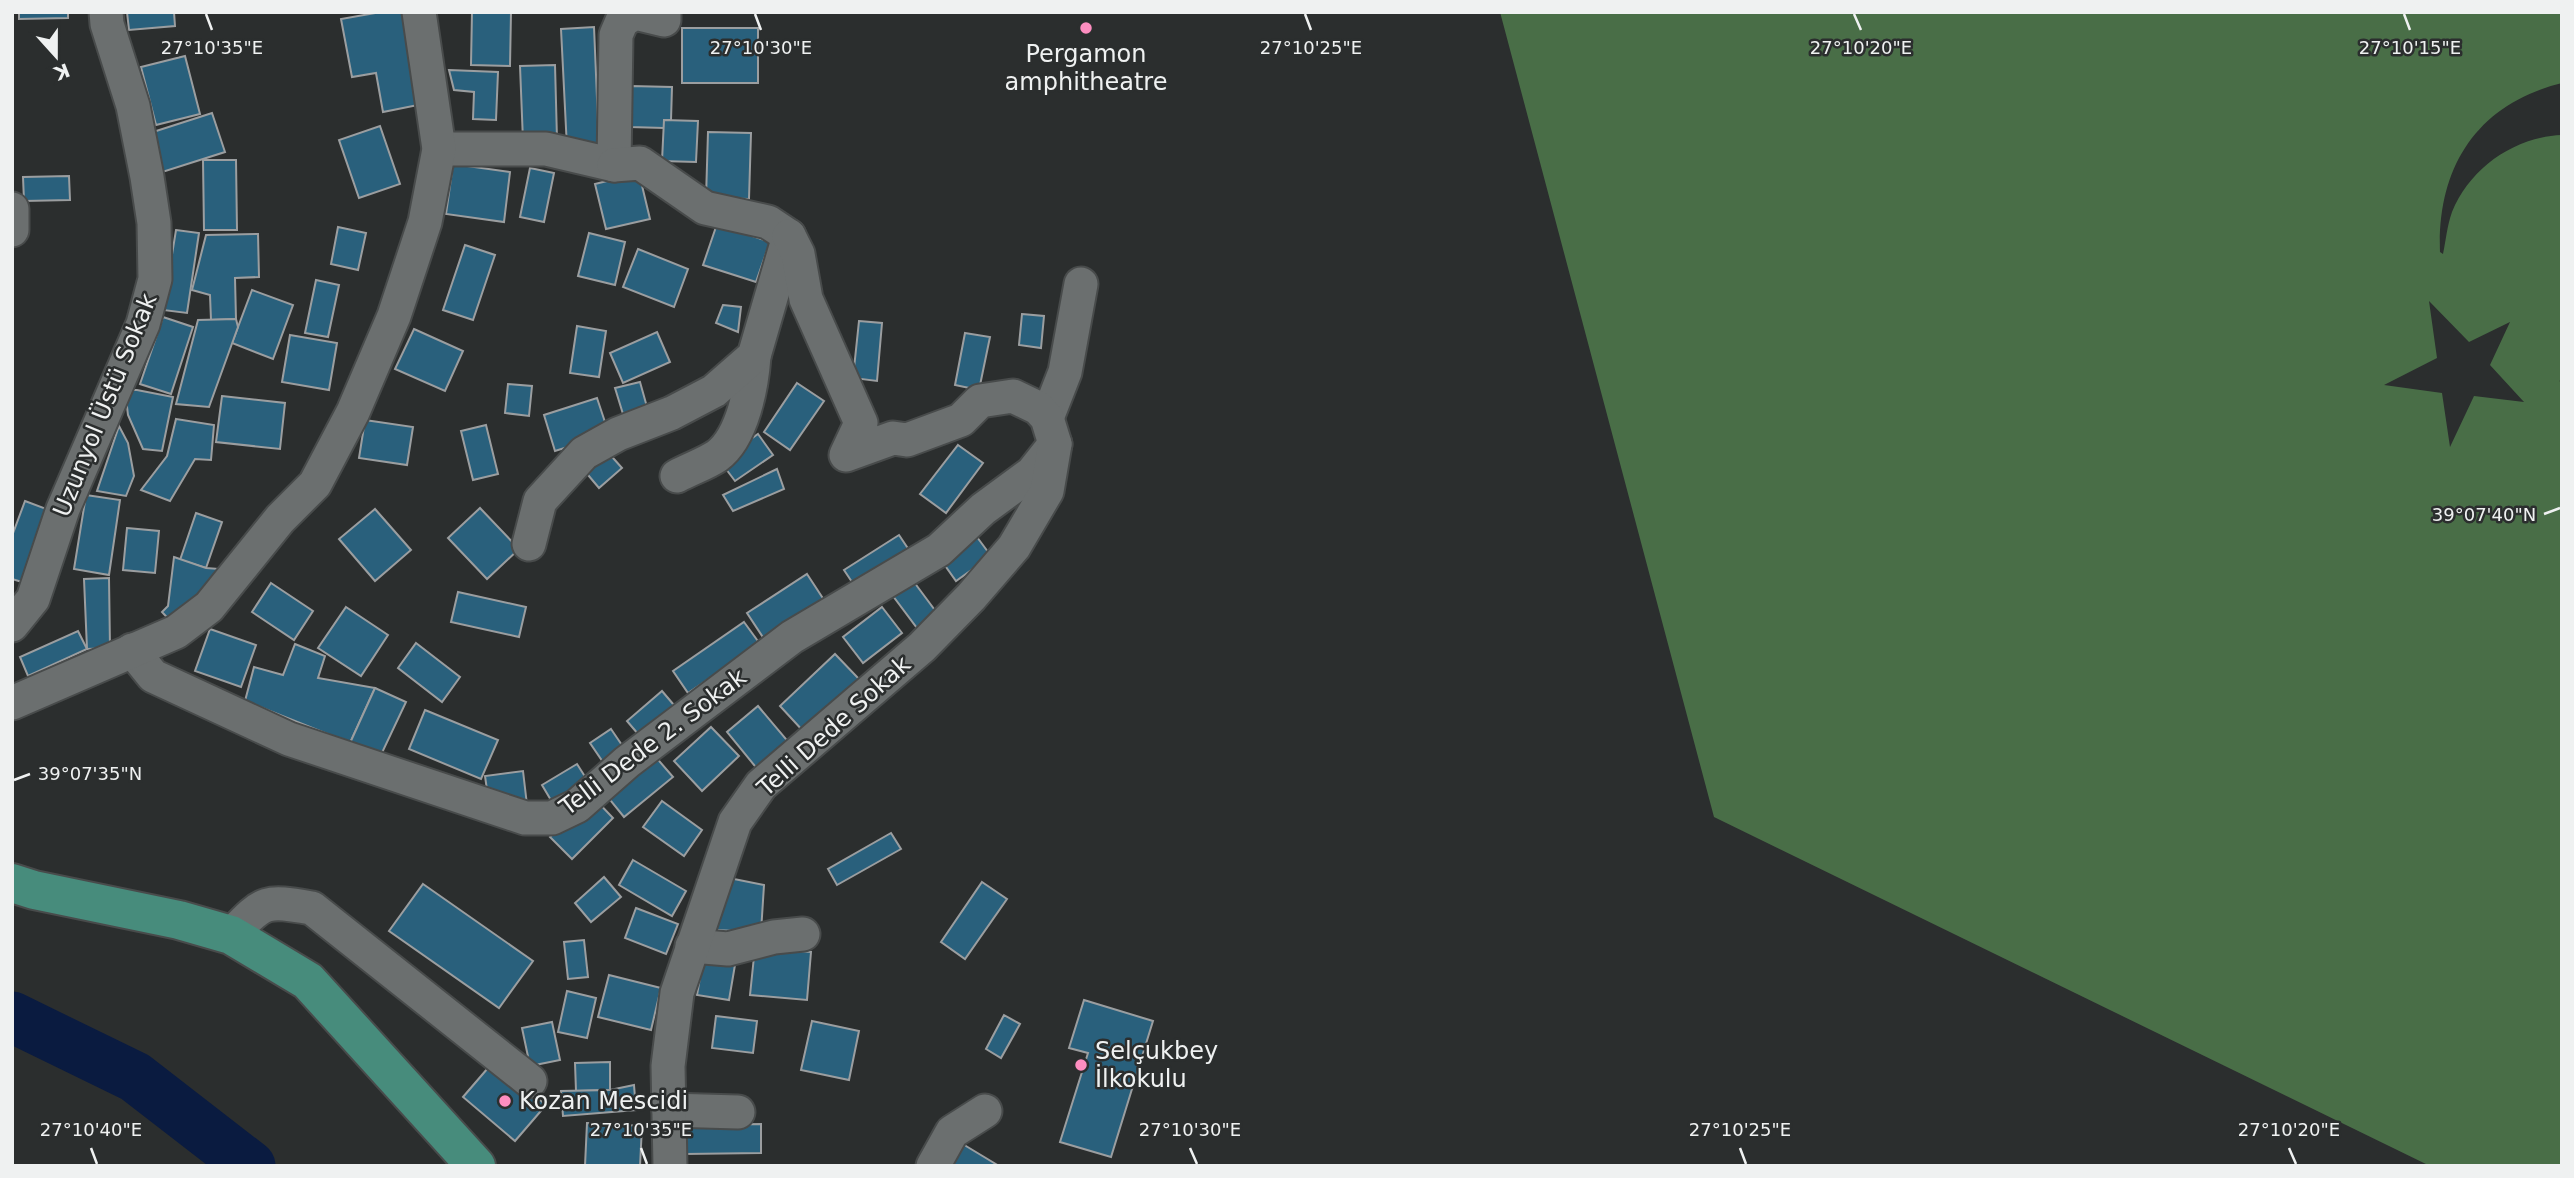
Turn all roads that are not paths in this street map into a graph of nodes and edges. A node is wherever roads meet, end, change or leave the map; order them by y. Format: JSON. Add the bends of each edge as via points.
{"nodes":[{"id":1,"x":106,"y":12,"type":"edge"},
{"id":2,"x":419,"y":12,"type":"edge"},
{"id":3,"x":664,"y":12,"type":"edge"},
{"id":4,"x":439,"y":149,"type":"junction"},
{"id":5,"x":614,"y":165,"type":"junction"},
{"id":6,"x":12,"y":209,"type":"edge"},
{"id":7,"x":12,"y":230,"type":"edge"},
{"id":8,"x":789,"y":236,"type":"junction"},
{"id":9,"x":1081,"y":284,"type":"dead end"},
{"id":10,"x":754,"y":356,"type":"junction"},
{"id":11,"x":1051,"y":431,"type":"junction"},
{"id":12,"x":677,"y":475,"type":"dead end"},
{"id":13,"x":529,"y":544,"type":"dead end"},
{"id":14,"x":12,"y":625,"type":"edge"},
{"id":15,"x":132,"y":650,"type":"junction"},
{"id":16,"x":12,"y":703,"type":"edge"},
{"id":17,"x":12,"y":883,"type":"edge"},
{"id":18,"x":803,"y":934,"type":"dead end"},
{"id":19,"x":231,"y":935,"type":"junction"},
{"id":20,"x":692,"y":946,"type":"junction"},
{"id":21,"x":530,"y":1081,"type":"dead end"},
{"id":22,"x":668,"y":1110,"type":"junction"},
{"id":23,"x":985,"y":1111,"type":"dead end"},
{"id":24,"x":738,"y":1112,"type":"dead end"},
{"id":25,"x":476,"y":1166,"type":"edge"},
{"id":26,"x":670,"y":1166,"type":"edge"},
{"id":27,"x":933,"y":1166,"type":"edge"}],
"edges":[{"from":1,"to":14,"type":"street","name":"Uzunyol Üstü Sokak","via":[[133,106],[147,177],[155,279],[143,324],[63,509],[33,599]]},
{"from":2,"to":4,"type":"street"},
{"from":3,"to":5,"type":"street","via":[[664,20],[635,13],[622,21],[616,35]]},
{"from":4,"to":5,"type":"street","via":[[546,149]]},
{"from":4,"to":15,"type":"street","via":[[425,222],[394,316],[353,412],[315,484],[280,519],[209,607],[176,632]]},
{"from":5,"to":8,"type":"street","via":[[640,163],[705,208],[768,222]]},
{"from":6,"to":7,"type":"street"},
{"from":8,"to":10,"type":"street"},
{"from":8,"to":11,"type":"street","via":[[798,254],[806,299],[861,423],[846,455],[961,420],[980,401],[1013,396],[1038,408]]},
{"from":9,"to":11,"type":"street"},
{"from":10,"to":12,"type":"street","via":[[751,387],[733,436],[719,455]]},
{"from":10,"to":13,"type":"street","via":[[714,391],[584,453],[540,501]]},
{"from":11,"to":15,"type":"street","name":"Telli Dede 2. Sokak","via":[[1032,472],[939,550],[792,637],[627,762],[577,806],[552,818],[525,818],[289,739],[153,676]]},
{"from":11,"to":20,"type":"street","name":"Telli Dede Sokak","via":[[1047,491],[1014,547],[922,647],[761,785],[735,822]]},
{"from":15,"to":16,"type":"street"},
{"from":17,"to":19,"type":"main road"},
{"from":18,"to":20,"type":"street","via":[[728,949]]},
{"from":19,"to":21,"type":"street","via":[[256,909],[276,902],[312,908]]},
{"from":19,"to":25,"type":"main road","via":[[308,981]]},
{"from":20,"to":22,"type":"street","name":"Telli Dede Sokak","via":[[677,993]]},
{"from":22,"to":24,"type":"street"},
{"from":22,"to":26,"type":"street","name":"Telli Dede Sokak"},
{"from":23,"to":27,"type":"street","via":[[952,1132]]}]}
